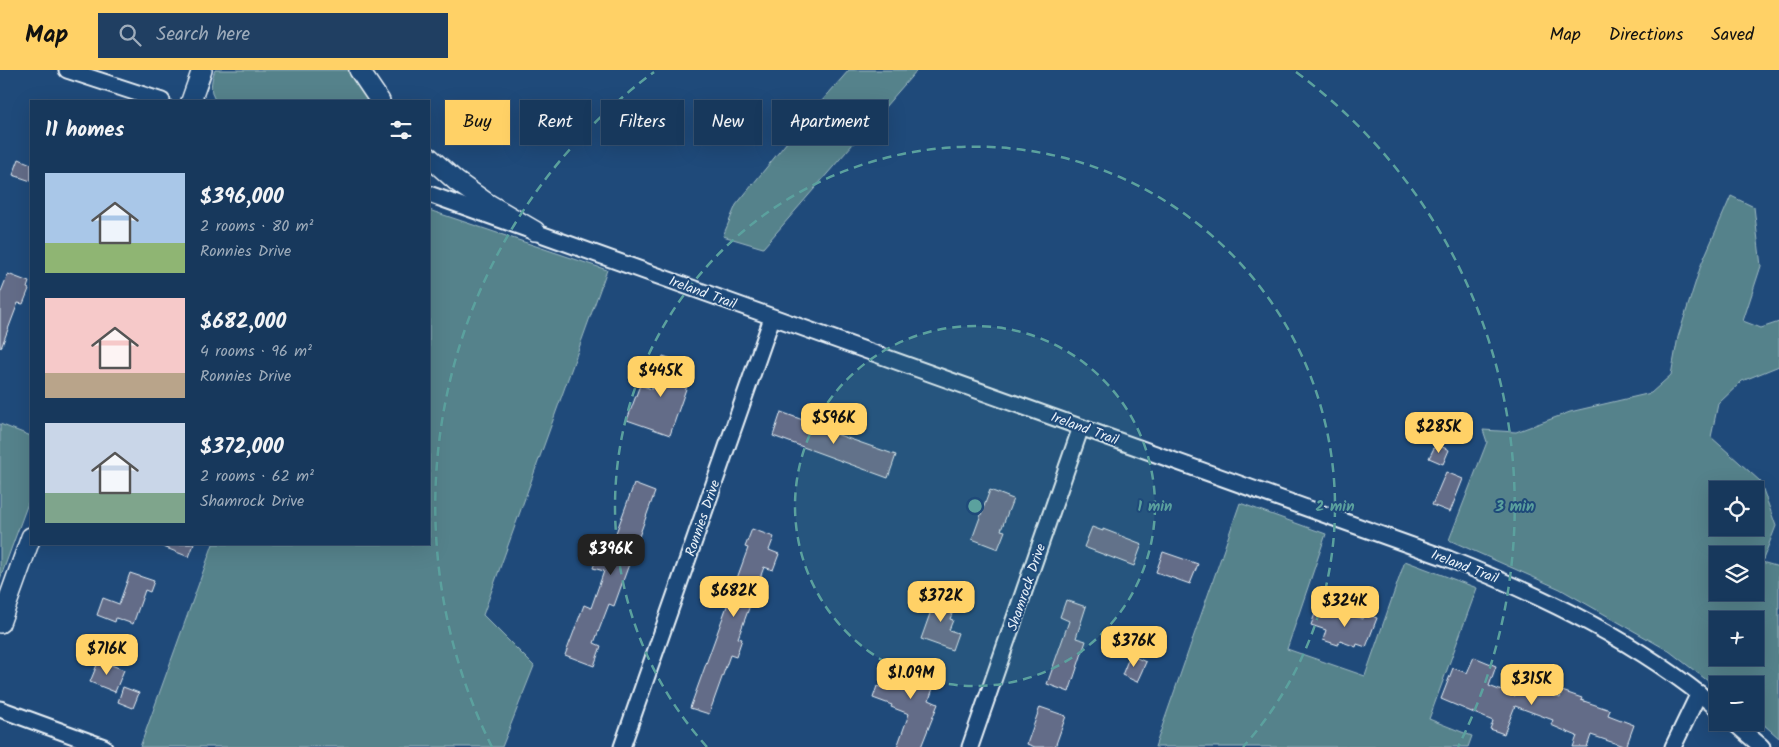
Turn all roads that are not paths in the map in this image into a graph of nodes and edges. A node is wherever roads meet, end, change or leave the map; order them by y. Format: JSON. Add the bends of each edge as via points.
{"nodes":[{"id":1,"x":67,"y":70,"type":"edge"},
{"id":2,"x":202,"y":70,"type":"edge"},
{"id":3,"x":359,"y":70,"type":"edge"},
{"id":4,"x":159,"y":100,"type":"edge"},
{"id":5,"x":191,"y":100,"type":"edge"},
{"id":6,"x":379,"y":100,"type":"edge"},
{"id":7,"x":430,"y":158,"type":"edge"},
{"id":8,"x":430,"y":194,"type":"edge"},
{"id":9,"x":535,"y":231,"type":"junction"},
{"id":10,"x":772,"y":318,"type":"junction"},
{"id":11,"x":1082,"y":427,"type":"junction"},
{"id":12,"x":30,"y":540,"type":"edge"},
{"id":13,"x":0,"y":623,"type":"edge"},
{"id":14,"x":1699,"y":693,"type":"junction"},
{"id":15,"x":1709,"y":701,"type":"edge"},
{"id":16,"x":0,"y":709,"type":"edge"},
{"id":17,"x":1743,"y":731,"type":"edge"},
{"id":18,"x":104,"y":747,"type":"edge"},
{"id":19,"x":622,"y":747,"type":"edge"},
{"id":20,"x":970,"y":747,"type":"edge"},
{"id":21,"x":1673,"y":747,"type":"edge"},
{"id":22,"x":1762,"y":747,"type":"edge"}],
"edges":[{"from":1,"to":4,"type":"street"},
{"from":2,"to":5,"type":"main road"},
{"from":3,"to":6,"type":"main road"},
{"from":7,"to":9,"type":"main road","via":[[487,203]]},
{"from":8,"to":9,"type":"street","name":"Ireland Trail"},
{"from":9,"to":10,"type":"street","name":"Ireland Trail"},
{"from":10,"to":11,"type":"street","name":"Ireland Trail"},
{"from":10,"to":19,"type":"street","name":"Ronnies Drive"},
{"from":11,"to":14,"type":"street","name":"Ireland Trail","via":[[1500,579],[1551,602],[1620,640]]},
{"from":11,"to":20,"type":"street","name":"Shamrock Drive"},
{"from":12,"to":13,"type":"main road"},
{"from":14,"to":15,"type":"street","name":"Ireland Trail"},
{"from":14,"to":21,"type":"street"},
{"from":16,"to":18,"type":"street"},
{"from":17,"to":22,"type":"street"}]}
